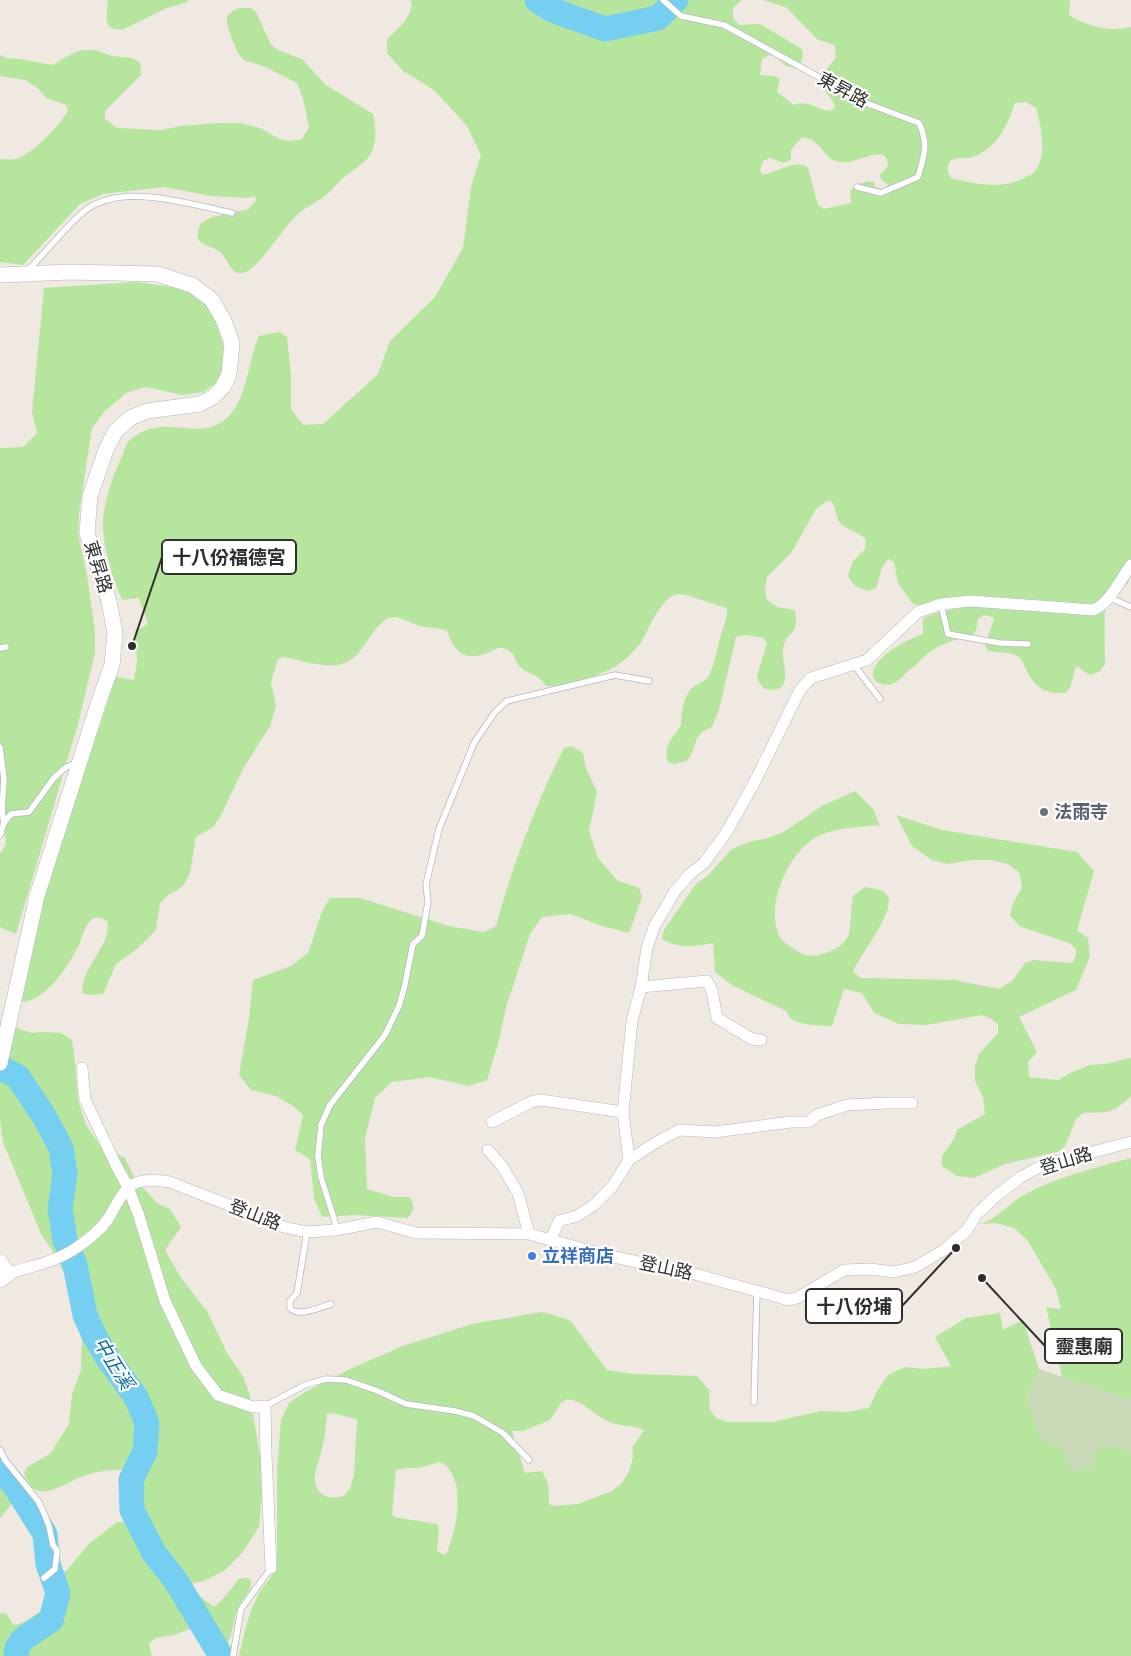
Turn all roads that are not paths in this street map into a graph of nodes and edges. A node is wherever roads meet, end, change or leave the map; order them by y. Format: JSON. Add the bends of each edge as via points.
{"nodes":[{"id":1,"x":663,"y":0,"type":"edge"},
{"id":2,"x":857,"y":187,"type":"dead end"},
{"id":3,"x":232,"y":212,"type":"dead end"},
{"id":4,"x":25,"y":274,"type":"junction"},
{"id":5,"x":0,"y":275,"type":"edge"},
{"id":6,"x":1131,"y":565,"type":"edge"},
{"id":7,"x":1110,"y":598,"type":"junction"},
{"id":8,"x":942,"y":604,"type":"junction"},
{"id":9,"x":1131,"y":607,"type":"edge"},
{"id":10,"x":1028,"y":644,"type":"dead end"},
{"id":11,"x":854,"y":665,"type":"junction"},
{"id":12,"x":649,"y":681,"type":"dead end"},
{"id":13,"x":880,"y":699,"type":"dead end"},
{"id":14,"x":0,"y":747,"type":"edge"},
{"id":15,"x":79,"y":762,"type":"junction"},
{"id":16,"x":4,"y":823,"type":"junction"},
{"id":17,"x":0,"y":835,"type":"edge"},
{"id":18,"x":641,"y":987,"type":"junction"},
{"id":19,"x":761,"y":1040,"type":"dead end"},
{"id":20,"x":2,"y":1042,"type":"edge"},
{"id":21,"x":0,"y":1063,"type":"edge"},
{"id":22,"x":82,"y":1068,"type":"dead end"},
{"id":23,"x":912,"y":1103,"type":"dead end"},
{"id":24,"x":623,"y":1112,"type":"junction"},
{"id":25,"x":492,"y":1122,"type":"dead end"},
{"id":26,"x":1131,"y":1142,"type":"edge"},
{"id":27,"x":488,"y":1150,"type":"dead end"},
{"id":28,"x":629,"y":1160,"type":"junction"},
{"id":29,"x":128,"y":1187,"type":"junction"},
{"id":30,"x":336,"y":1230,"type":"junction"},
{"id":31,"x":308,"y":1232,"type":"junction"},
{"id":32,"x":529,"y":1234,"type":"junction"},
{"id":33,"x":550,"y":1239,"type":"junction"},
{"id":34,"x":3,"y":1272,"type":"edge"},
{"id":35,"x":757,"y":1290,"type":"junction"},
{"id":36,"x":331,"y":1304,"type":"dead end"},
{"id":37,"x":754,"y":1402,"type":"dead end"},
{"id":38,"x":265,"y":1406,"type":"junction"},
{"id":39,"x":0,"y":1450,"type":"edge"},
{"id":40,"x":528,"y":1460,"type":"dead end"},
{"id":41,"x":271,"y":1568,"type":"joint"},
{"id":42,"x":44,"y":1578,"type":"dead end"},
{"id":43,"x":233,"y":1656,"type":"edge"}],
"edges":[{"from":1,"to":2,"type":"lane","name":"東昇路","via":[[681,16],[724,25],[866,103],[919,123],[925,135],[918,177],[881,193]]},
{"from":3,"to":4,"type":"lane","via":[[154,198],[112,198],[81,213]]},
{"from":4,"to":5,"type":"street","name":"東昇路"},
{"from":4,"to":15,"type":"street","name":"東昇路","via":[[157,274],[192,285],[212,300],[232,343],[229,374],[214,397],[200,404],[147,411],[130,418],[115,432],[106,450],[90,496],[87,532],[115,633],[112,665]]},
{"from":6,"to":7,"type":"street"},
{"from":7,"to":8,"type":"street","via":[[1093,610],[971,601]]},
{"from":7,"to":9,"type":"lane"},
{"from":8,"to":10,"type":"lane","via":[[948,634]]},
{"from":8,"to":11,"type":"street","via":[[918,612],[867,660]]},
{"from":11,"to":13,"type":"lane"},
{"from":11,"to":18,"type":"street","via":[[811,678],[800,690],[726,833],[704,864],[675,891],[654,927]]},
{"from":12,"to":30,"type":"lane","via":[[615,675],[507,701],[495,712],[474,743],[439,829],[426,884],[428,902],[422,936],[413,944],[399,1006],[385,1035],[330,1106],[321,1125],[318,1156],[321,1178]]},
{"from":14,"to":16,"type":"lane"},
{"from":15,"to":16,"type":"lane","via":[[66,767],[53,779],[29,812],[11,814]]},
{"from":15,"to":20,"type":"street","name":"東昇路","via":[[36,896]]},
{"from":16,"to":17,"type":"lane"},
{"from":18,"to":19,"type":"street","via":[[707,981],[717,1018],[752,1039]]},
{"from":18,"to":24,"type":"street","via":[[632,1022]]},
{"from":20,"to":21,"type":"street","name":"東昇路"},
{"from":22,"to":29,"type":"street","via":[[85,1100]]},
{"from":23,"to":28,"type":"street","via":[[847,1105],[817,1115],[809,1122],[715,1132],[679,1130]]},
{"from":24,"to":25,"type":"street","via":[[541,1100]]},
{"from":24,"to":28,"type":"street"},
{"from":26,"to":35,"type":"street","name":"登山路","via":[[1043,1165],[1021,1177],[996,1196],[966,1231],[944,1250],[914,1267],[894,1272],[844,1270],[789,1300]]},
{"from":27,"to":32,"type":"street","via":[[518,1193]]},
{"from":28,"to":33,"type":"street","via":[[612,1187],[577,1216],[560,1221]]},
{"from":29,"to":31,"type":"street","name":"登山路","via":[[142,1181],[170,1182],[284,1227]]},
{"from":29,"to":34,"type":"street","via":[[106,1222],[75,1249],[62,1257]]},
{"from":29,"to":38,"type":"street","via":[[164,1301],[196,1366],[218,1395],[253,1406]]},
{"from":30,"to":31,"type":"street","name":"登山路"},
{"from":30,"to":32,"type":"street","name":"登山路","via":[[377,1222],[416,1233]]},
{"from":31,"to":36,"type":"lane","via":[[297,1293],[290,1301],[290,1308],[299,1313]]},
{"from":32,"to":33,"type":"street","name":"登山路"},
{"from":33,"to":35,"type":"street","name":"登山路","via":[[608,1256]]},
{"from":35,"to":37,"type":"lane"},
{"from":38,"to":40,"type":"lane","via":[[305,1385],[326,1379],[346,1380],[406,1404],[474,1416],[503,1433]]},
{"from":38,"to":41,"type":"street"},
{"from":39,"to":42,"type":"lane","via":[[38,1501],[49,1526],[57,1551],[56,1569]]},
{"from":41,"to":43,"type":"lane","via":[[241,1609]]}]}
